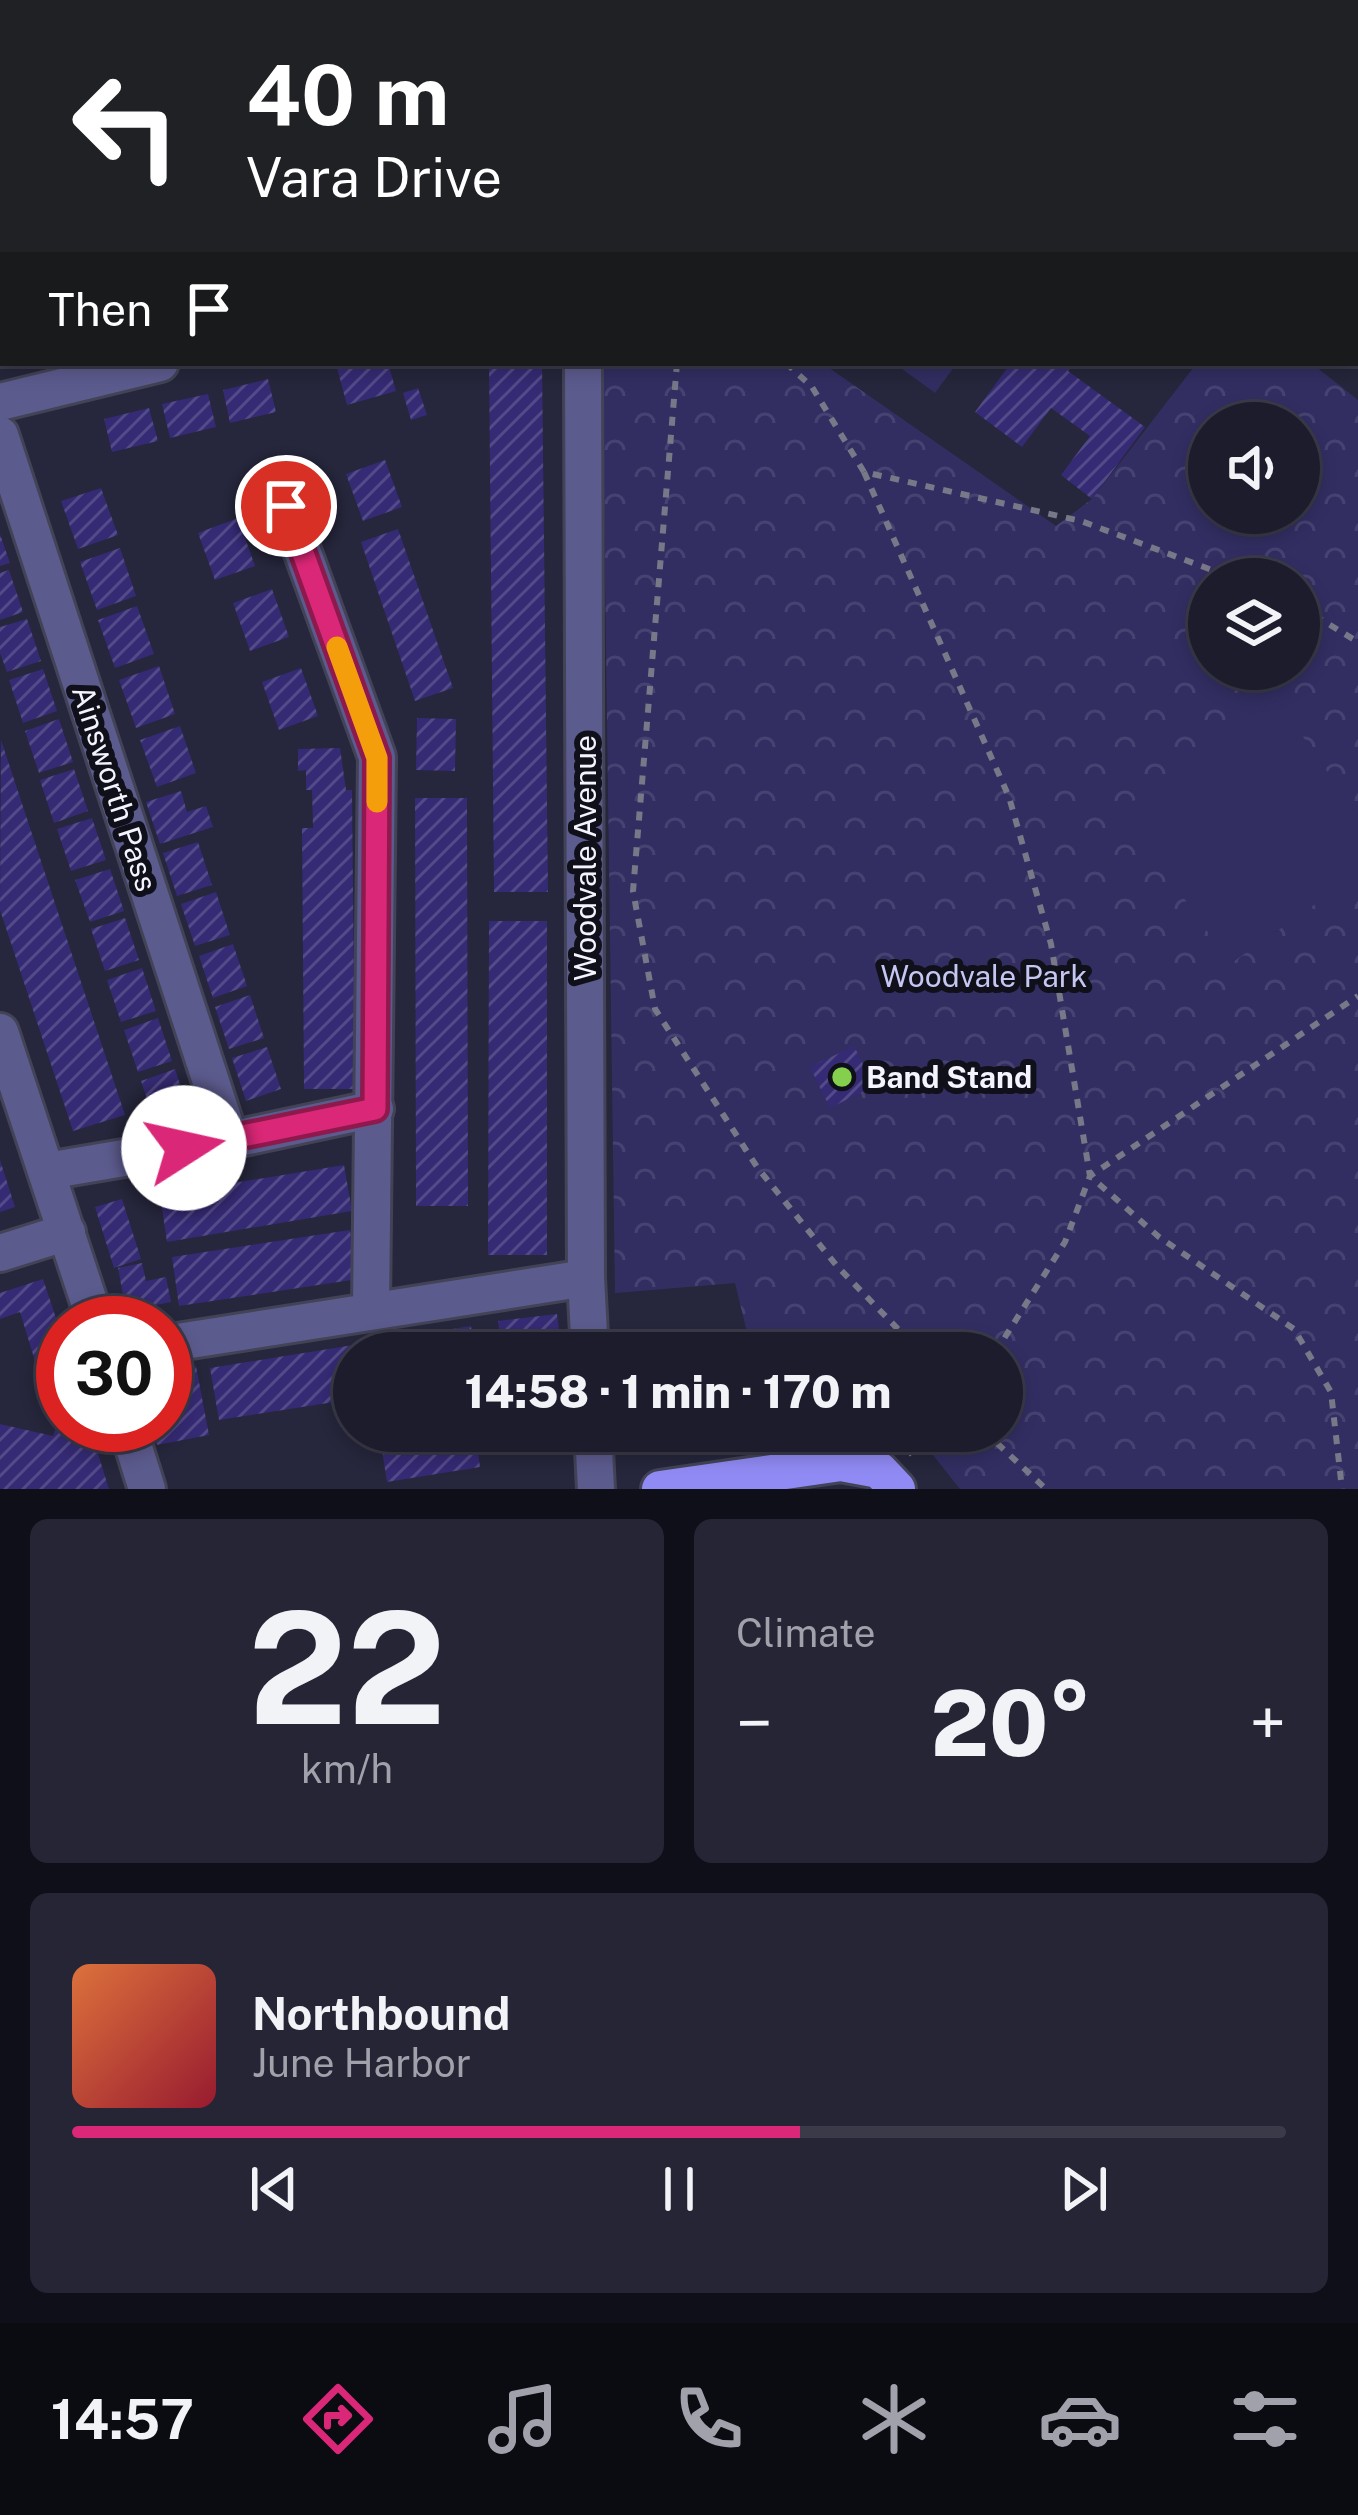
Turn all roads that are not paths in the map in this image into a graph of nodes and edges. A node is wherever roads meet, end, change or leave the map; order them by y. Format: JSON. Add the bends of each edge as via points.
{"nodes":[{"id":1,"x":148,"y":366,"type":"edge"},
{"id":2,"x":583,"y":366,"type":"edge"},
{"id":3,"x":0,"y":402,"type":"edge"},
{"id":4,"x":0,"y":435,"type":"edge"},
{"id":5,"x":309,"y":497,"type":"dead end"},
{"id":6,"x":0,"y":1032,"type":"edge"},
{"id":7,"x":375,"y":1109,"type":"junction"},
{"id":8,"x":230,"y":1140,"type":"junction"},
{"id":9,"x":47,"y":1171,"type":"junction"},
{"id":10,"x":67,"y":1232,"type":"junction"},
{"id":11,"x":0,"y":1252,"type":"edge"},
{"id":12,"x":586,"y":1278,"type":"junction"},
{"id":13,"x":87,"y":1296,"type":"edge"},
{"id":14,"x":371,"y":1309,"type":"junction"},
{"id":15,"x":589,"y":1332,"type":"edge"},
{"id":16,"x":192,"y":1339,"type":"edge"},
{"id":17,"x":135,"y":1452,"type":"edge"},
{"id":18,"x":594,"y":1452,"type":"edge"},
{"id":19,"x":147,"y":1489,"type":"edge"},
{"id":20,"x":596,"y":1489,"type":"edge"},
{"id":21,"x":660,"y":1489,"type":"edge"},
{"id":22,"x":897,"y":1489,"type":"edge"}],
"edges":[{"from":1,"to":3,"type":"street"},
{"from":2,"to":12,"type":"street","name":"Woodvale Avenue"},
{"from":4,"to":8,"type":"street","name":"Ainsworth Pass"},
{"from":5,"to":7,"type":"street","via":[[286,506],[377,758]]},
{"from":6,"to":9,"type":"street"},
{"from":7,"to":8,"type":"street"},
{"from":7,"to":14,"type":"street"},
{"from":8,"to":9,"type":"street"},
{"from":9,"to":10,"type":"street"},
{"from":10,"to":11,"type":"street"},
{"from":10,"to":13,"type":"street"},
{"from":12,"to":14,"type":"street"},
{"from":12,"to":15,"type":"street","name":"Woodvale Avenue"},
{"from":14,"to":16,"type":"street"},
{"from":17,"to":19,"type":"street"},
{"from":18,"to":20,"type":"street"},
{"from":21,"to":22,"type":"main road","via":[[842,1462],[879,1470]]}]}
